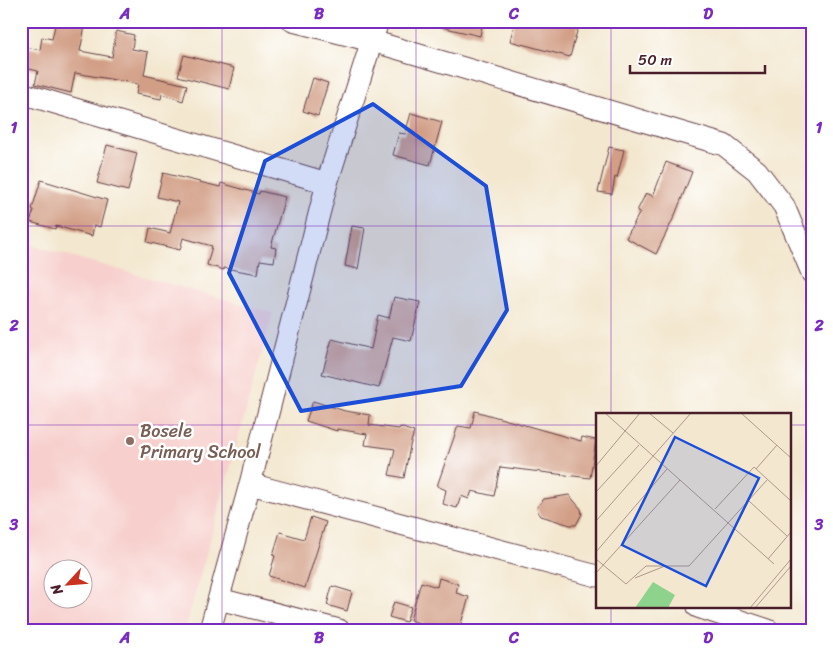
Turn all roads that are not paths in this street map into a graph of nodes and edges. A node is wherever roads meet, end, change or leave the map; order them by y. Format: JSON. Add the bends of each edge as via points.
{"nodes":[{"id":1,"x":293,"y":21,"type":"edge"},
{"id":2,"x":375,"y":31,"type":"edge"},
{"id":3,"x":21,"y":93,"type":"edge"},
{"id":4,"x":327,"y":183,"type":"junction"},
{"id":5,"x":812,"y":273,"type":"edge"},
{"id":6,"x":250,"y":484,"type":"junction"},
{"id":7,"x":596,"y":576,"type":"edge"},
{"id":8,"x":219,"y":600,"type":"junction"},
{"id":9,"x":701,"y":608,"type":"edge"},
{"id":10,"x":210,"y":630,"type":"edge"},
{"id":11,"x":339,"y":630,"type":"edge"},
{"id":12,"x":768,"y":630,"type":"edge"}],
"edges":[{"from":1,"to":2,"type":"street"},
{"from":2,"to":4,"type":"street"},
{"from":2,"to":5,"type":"street","via":[[724,145],[757,171],[784,206]]},
{"from":3,"to":4,"type":"street"},
{"from":4,"to":6,"type":"street"},
{"from":6,"to":7,"type":"street"},
{"from":6,"to":8,"type":"street"},
{"from":8,"to":10,"type":"street"},
{"from":8,"to":11,"type":"street"},
{"from":9,"to":12,"type":"street"}]}
